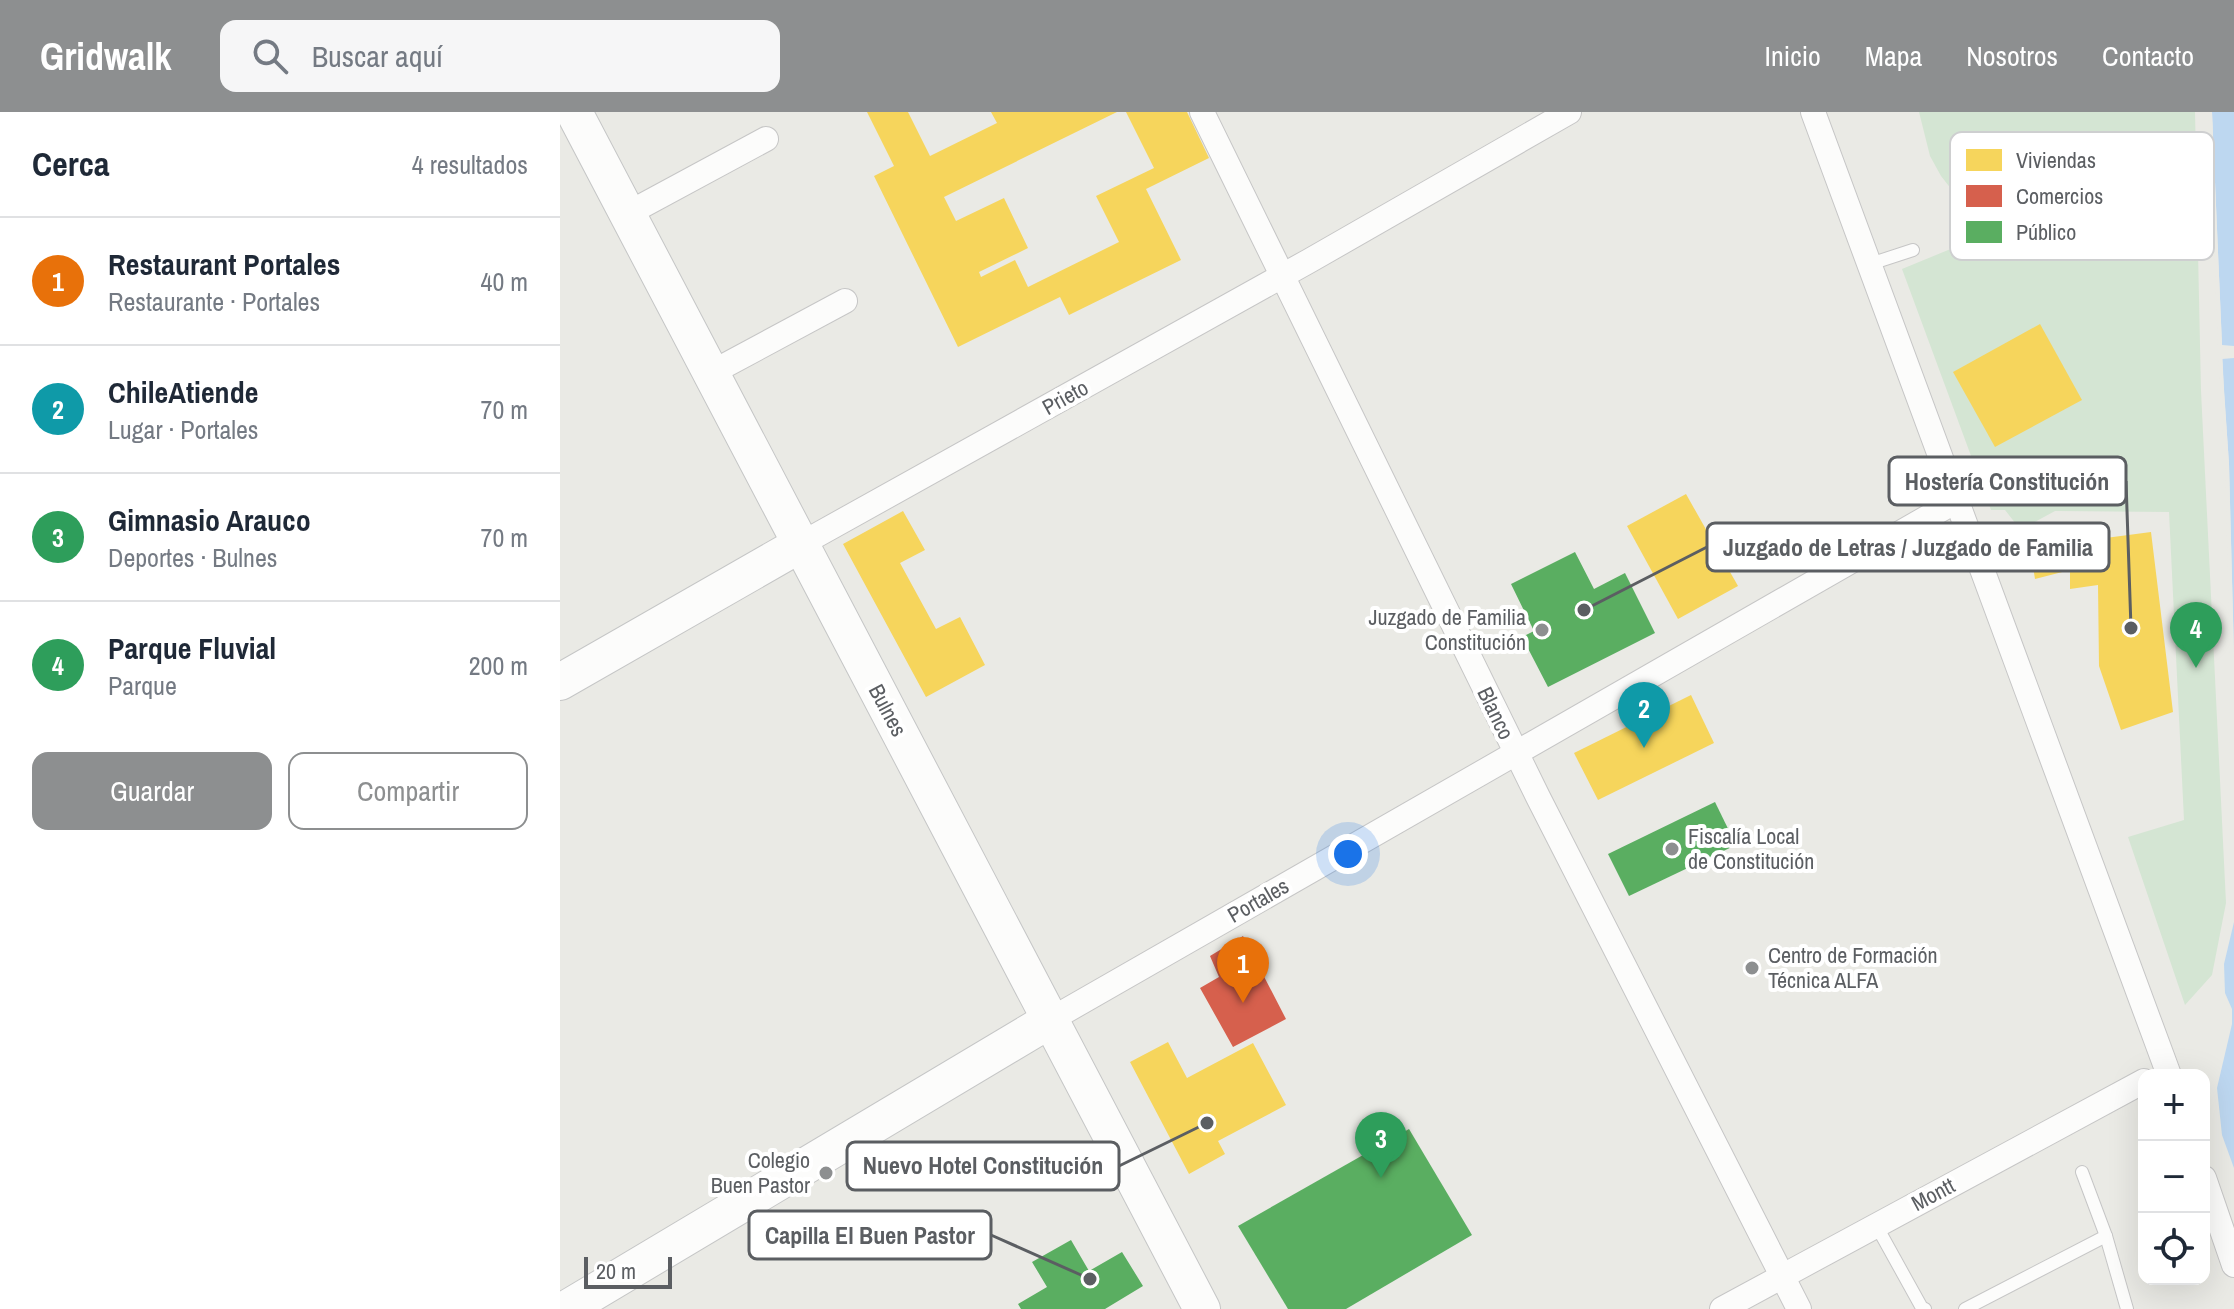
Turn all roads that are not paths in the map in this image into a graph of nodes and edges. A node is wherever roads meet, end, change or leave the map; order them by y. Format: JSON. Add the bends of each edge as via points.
{"nodes":[{"id":1,"x":574,"y":112,"type":"edge"},
{"id":2,"x":1202,"y":112,"type":"edge"},
{"id":3,"x":1569,"y":112,"type":"edge"},
{"id":4,"x":1813,"y":112,"type":"edge"},
{"id":5,"x":766,"y":139,"type":"dead end"},
{"id":6,"x":627,"y":214,"type":"junction"},
{"id":7,"x":1913,"y":250,"type":"dead end"},
{"id":8,"x":1870,"y":264,"type":"junction"},
{"id":9,"x":1282,"y":276,"type":"junction"},
{"id":10,"x":845,"y":301,"type":"dead end"},
{"id":11,"x":711,"y":373,"type":"junction"},
{"id":12,"x":1956,"y":501,"type":"junction"},
{"id":13,"x":801,"y":544,"type":"junction"},
{"id":14,"x":560,"y":682,"type":"edge"},
{"id":15,"x":1516,"y":752,"type":"junction"},
{"id":16,"x":1050,"y":1020,"type":"junction"},
{"id":17,"x":2163,"y":1069,"type":"edge"},
{"id":18,"x":2138,"y":1084,"type":"edge"},
{"id":19,"x":2082,"y":1172,"type":"dead end"},
{"id":20,"x":2210,"y":1195,"type":"edge"},
{"id":21,"x":1876,"y":1225,"type":"junction"},
{"id":22,"x":2106,"y":1236,"type":"junction"},
{"id":23,"x":2234,"y":1265,"type":"edge"},
{"id":24,"x":1782,"y":1275,"type":"junction"},
{"id":25,"x":566,"y":1309,"type":"edge"},
{"id":26,"x":1202,"y":1309,"type":"edge"},
{"id":27,"x":1722,"y":1309,"type":"edge"},
{"id":28,"x":1799,"y":1309,"type":"edge"},
{"id":29,"x":1925,"y":1309,"type":"edge"},
{"id":30,"x":1965,"y":1309,"type":"edge"},
{"id":31,"x":2127,"y":1309,"type":"edge"}],
"edges":[{"from":1,"to":6,"type":"street","name":"Bulnes"},
{"from":2,"to":9,"type":"street","name":"Blanco"},
{"from":3,"to":9,"type":"street","name":"Prieto"},
{"from":4,"to":8,"type":"street"},
{"from":5,"to":6,"type":"street"},
{"from":6,"to":11,"type":"street","name":"Bulnes"},
{"from":7,"to":8,"type":"lane"},
{"from":8,"to":12,"type":"street"},
{"from":9,"to":13,"type":"street","name":"Prieto"},
{"from":9,"to":15,"type":"street","name":"Blanco"},
{"from":10,"to":11,"type":"street"},
{"from":11,"to":13,"type":"street","name":"Bulnes"},
{"from":12,"to":15,"type":"street","name":"Portales"},
{"from":12,"to":17,"type":"street"},
{"from":13,"to":14,"type":"street","name":"Prieto"},
{"from":13,"to":16,"type":"street","name":"Bulnes"},
{"from":15,"to":16,"type":"street","name":"Portales"},
{"from":15,"to":24,"type":"street","name":"Blanco"},
{"from":16,"to":25,"type":"street","name":"Portales"},
{"from":16,"to":26,"type":"street","name":"Bulnes"},
{"from":18,"to":21,"type":"street","name":"Montt"},
{"from":19,"to":22,"type":"lane"},
{"from":20,"to":23,"type":"street"},
{"from":21,"to":24,"type":"street","name":"Montt"},
{"from":21,"to":29,"type":"lane"},
{"from":22,"to":30,"type":"lane"},
{"from":22,"to":31,"type":"lane"},
{"from":24,"to":27,"type":"street","name":"Montt"},
{"from":24,"to":28,"type":"street","name":"Blanco"}]}
